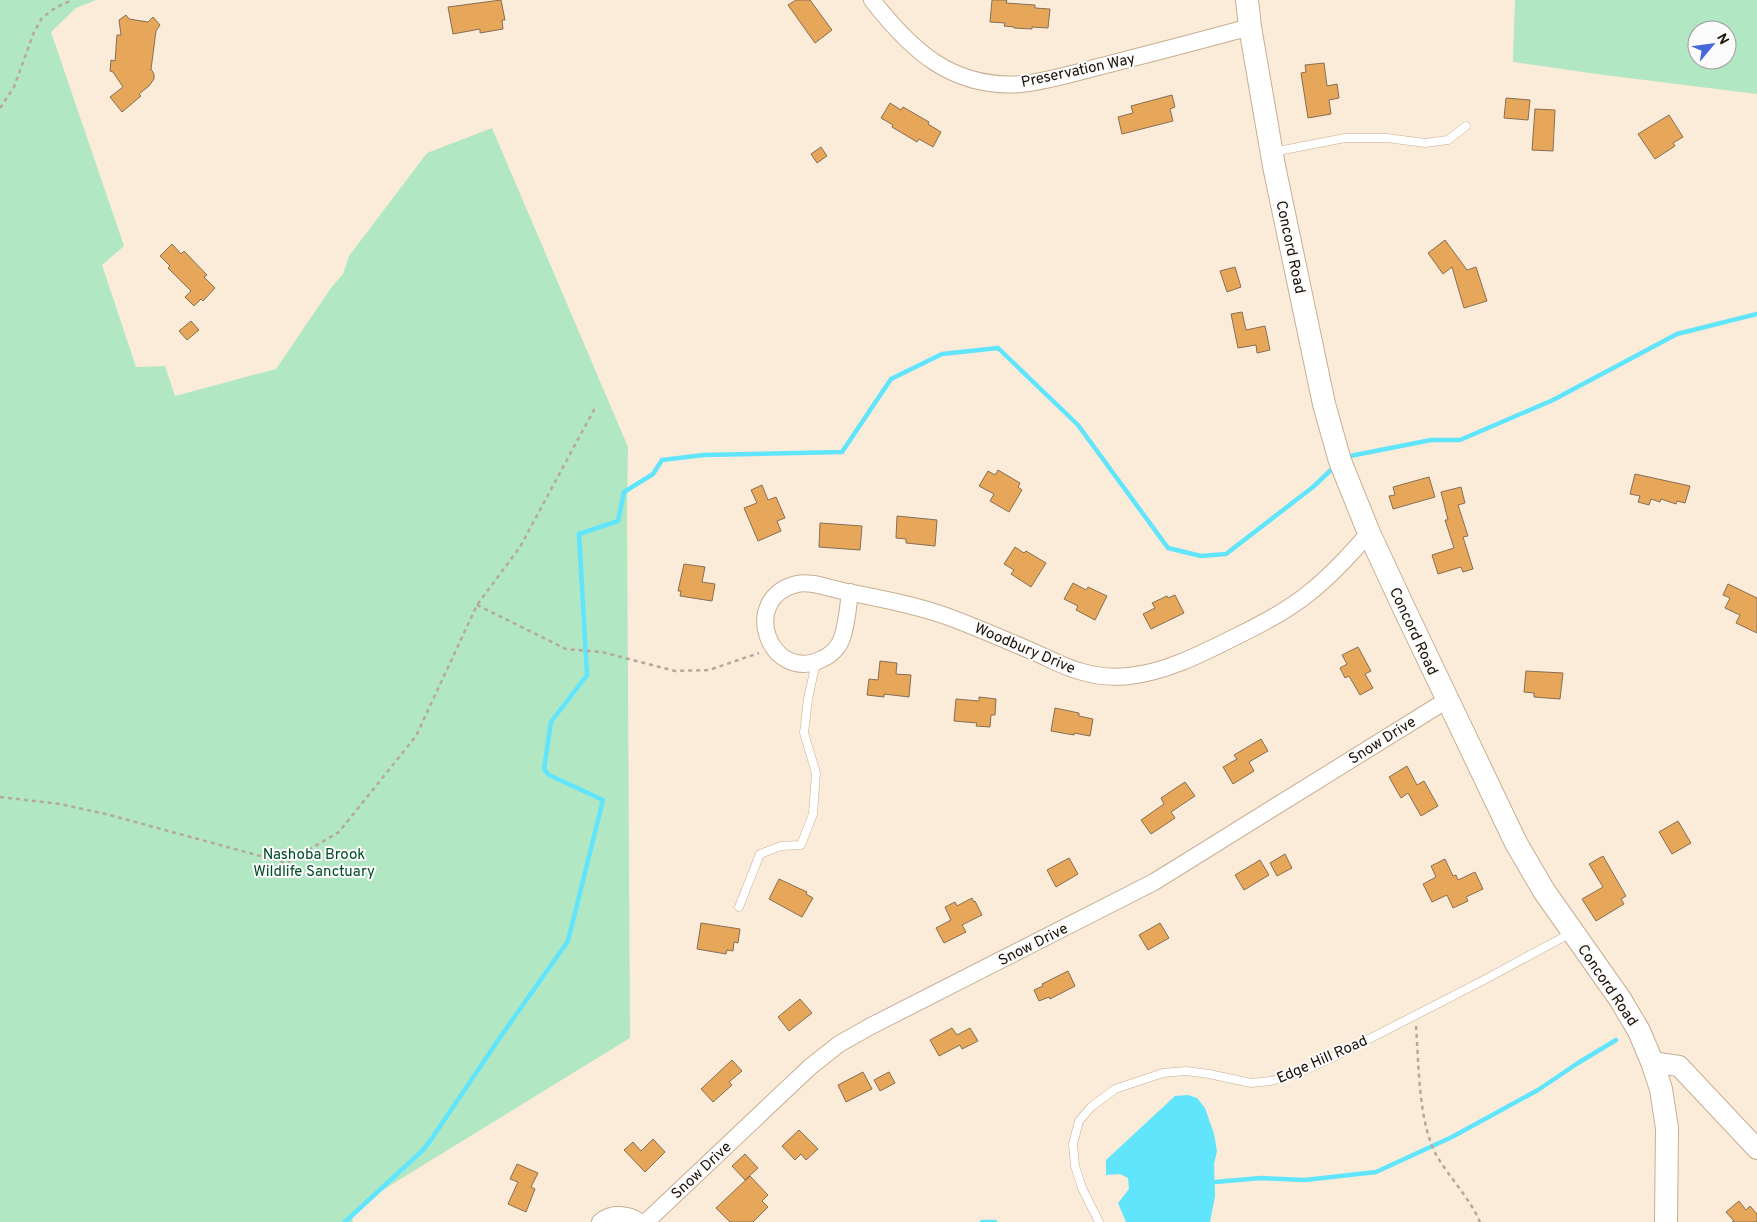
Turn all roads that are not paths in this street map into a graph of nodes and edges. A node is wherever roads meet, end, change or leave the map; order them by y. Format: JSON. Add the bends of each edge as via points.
{"nodes":[{"id":1,"x":872,"y":0,"type":"edge"},
{"id":2,"x":1247,"y":0,"type":"edge"},
{"id":3,"x":1250,"y":27,"type":"junction"},
{"id":4,"x":1466,"y":126,"type":"dead end"},
{"id":5,"x":1272,"y":152,"type":"junction"},
{"id":6,"x":1369,"y":533,"type":"junction"},
{"id":7,"x":850,"y":592,"type":"junction"},
{"id":8,"x":816,"y":662,"type":"junction"},
{"id":9,"x":1447,"y":700,"type":"junction"},
{"id":10,"x":739,"y":907,"type":"dead end"},
{"id":11,"x":1573,"y":932,"type":"junction"},
{"id":12,"x":1652,"y":1062,"type":"junction"},
{"id":13,"x":1757,"y":1149,"type":"edge"},
{"id":14,"x":600,"y":1222,"type":"edge"},
{"id":15,"x":640,"y":1222,"type":"edge"},
{"id":16,"x":646,"y":1222,"type":"edge"},
{"id":17,"x":1099,"y":1222,"type":"edge"},
{"id":18,"x":1666,"y":1222,"type":"edge"}],
"edges":[{"from":1,"to":3,"type":"street","name":"Preservation Way","via":[[899,34],[933,62],[954,73],[999,84],[1020,84],[1061,76]]},
{"from":2,"to":3,"type":"main road","name":"Concord Road"},
{"from":3,"to":5,"type":"main road","name":"Concord Road"},
{"from":4,"to":5,"type":"lane","via":[[1448,140],[1425,143],[1387,138],[1345,138]]},
{"from":5,"to":6,"type":"main road","name":"Concord Road","via":[[1324,404],[1340,460]]},
{"from":6,"to":7,"type":"street","name":"Woodbury Drive","via":[[1338,568],[1280,615],[1172,666],[1130,676],[1107,677],[1077,671],[944,616]]},
{"from":6,"to":9,"type":"main road","name":"Concord Road"},
{"from":7,"to":8,"type":"street","via":[[842,640],[826,658]]},
{"from":7,"to":8,"type":"street","name":"Woodbury Drive","via":[[799,584],[788,587],[770,603],[765,626],[773,648],[792,661],[803,664]]},
{"from":8,"to":10,"type":"lane","via":[[804,733],[816,773],[813,814],[801,845],[781,846],[760,854]]},
{"from":9,"to":11,"type":"main road","name":"Concord Road","via":[[1516,843]]},
{"from":9,"to":16,"type":"street","name":"Snow Drive","via":[[1154,882],[839,1044],[810,1067]]},
{"from":11,"to":12,"type":"main road","name":"Concord Road","via":[[1620,999]]},
{"from":11,"to":17,"type":"lane","name":"Edge Hill Road","via":[[1524,960],[1296,1074],[1251,1084],[1186,1071],[1162,1073],[1115,1089],[1078,1121],[1073,1144],[1082,1188]]},
{"from":12,"to":13,"type":"street","via":[[1679,1066]]},
{"from":12,"to":18,"type":"main road","name":"Concord Road","via":[[1667,1128]]},
{"from":14,"to":15,"type":"street","via":[[619,1215]]}]}
